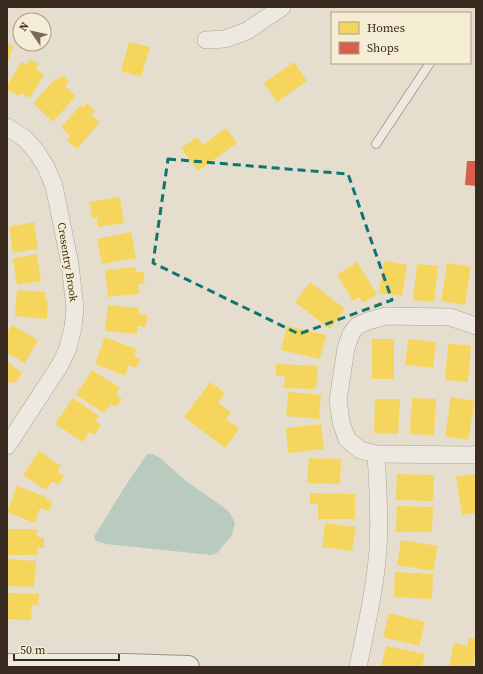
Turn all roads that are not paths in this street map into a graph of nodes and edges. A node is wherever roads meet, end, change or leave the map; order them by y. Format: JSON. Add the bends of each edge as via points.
{"nodes":[{"id":1,"x":282,"y":7,"type":"edge"},
{"id":2,"x":206,"y":40,"type":"dead end"},
{"id":3,"x":429,"y":64,"type":"edge"},
{"id":4,"x":7,"y":126,"type":"edge"},
{"id":5,"x":376,"y":144,"type":"dead end"},
{"id":6,"x":476,"y":326,"type":"edge"},
{"id":7,"x":7,"y":446,"type":"edge"},
{"id":8,"x":376,"y":454,"type":"junction"},
{"id":9,"x":476,"y":454,"type":"edge"},
{"id":10,"x":7,"y":665,"type":"edge"},
{"id":11,"x":64,"y":666,"type":"edge"},
{"id":12,"x":188,"y":667,"type":"edge"},
{"id":13,"x":358,"y":667,"type":"edge"}],
"edges":[{"from":1,"to":2,"type":"street","via":[[247,31],[225,39]]},
{"from":3,"to":5,"type":"lane"},
{"from":4,"to":7,"type":"street","name":"Cresentry Brook","via":[[24,138],[36,151],[54,186],[70,264],[75,309],[68,348],[60,365]]},
{"from":6,"to":8,"type":"street","via":[[450,317],[386,316],[357,326],[350,334],[338,400],[341,422],[347,439],[360,450]]},
{"from":8,"to":9,"type":"street"},
{"from":8,"to":13,"type":"street","via":[[380,518],[378,550]]},
{"from":10,"to":11,"type":"street"},
{"from":11,"to":12,"type":"street"}]}
